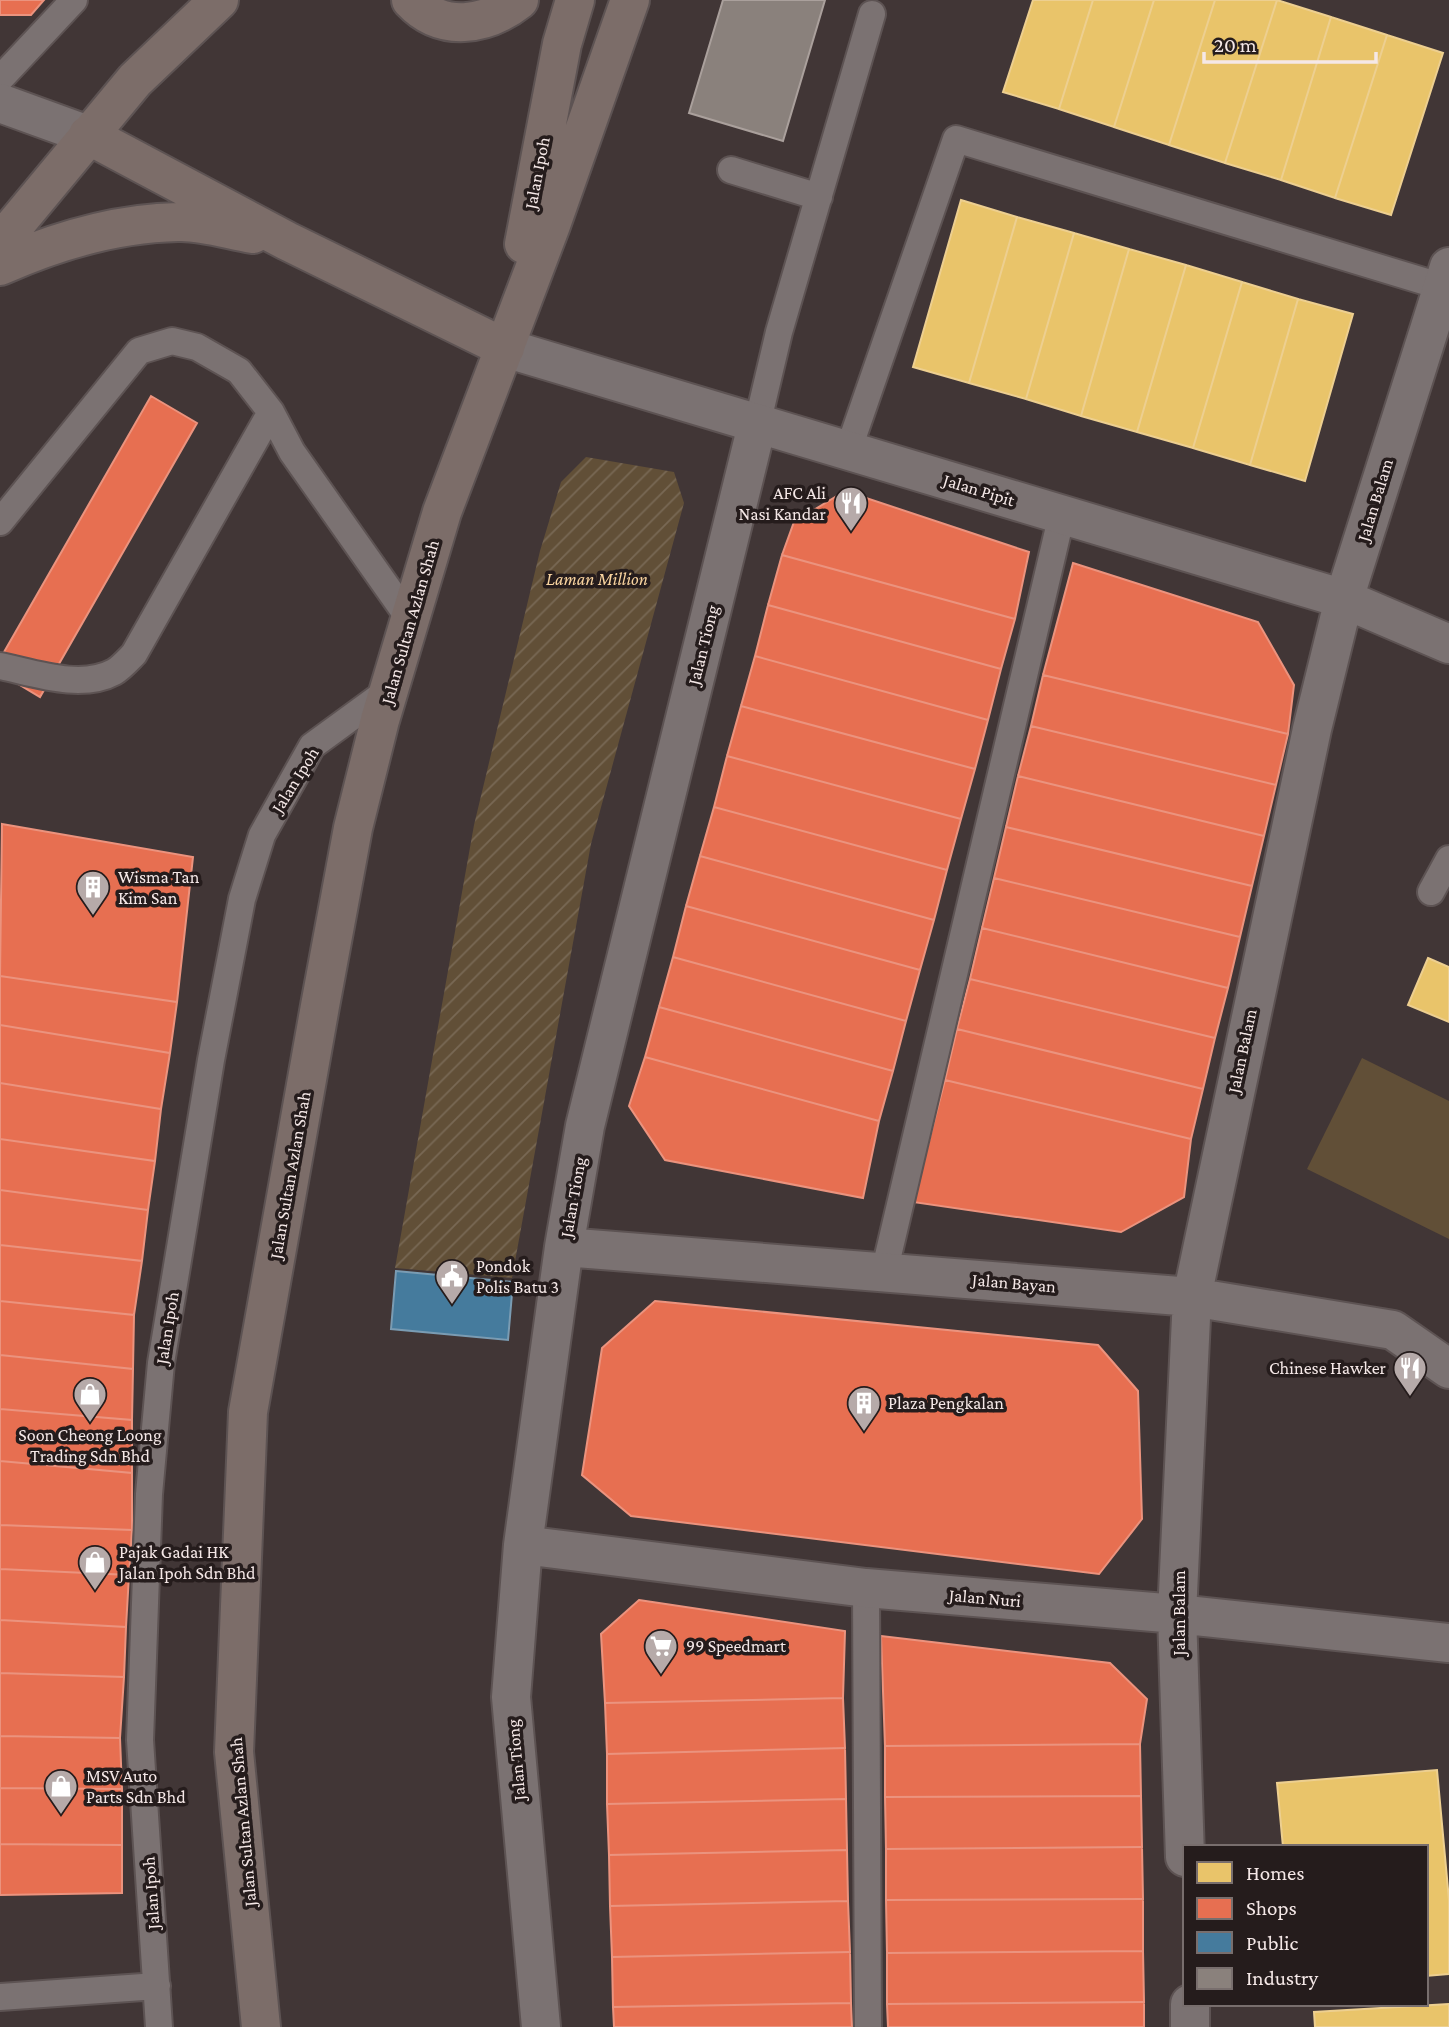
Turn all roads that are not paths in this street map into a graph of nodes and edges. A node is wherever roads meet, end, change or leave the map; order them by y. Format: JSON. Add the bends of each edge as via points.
{"nodes":[{"id":1,"x":74,"y":0,"type":"edge"},
{"id":2,"x":219,"y":0,"type":"edge"},
{"id":3,"x":411,"y":0,"type":"edge"},
{"id":4,"x":519,"y":0,"type":"edge"},
{"id":5,"x":575,"y":0,"type":"edge"},
{"id":6,"x":630,"y":0,"type":"edge"},
{"id":7,"x":872,"y":14,"type":"dead end"},
{"id":8,"x":0,"y":79,"type":"edge"},
{"id":9,"x":0,"y":103,"type":"edge"},
{"id":10,"x":88,"y":135,"type":"junction"},
{"id":11,"x":731,"y":170,"type":"dead end"},
{"id":12,"x":819,"y":197,"type":"junction"},
{"id":13,"x":288,"y":241,"type":"junction"},
{"id":14,"x":0,"y":243,"type":"edge"},
{"id":15,"x":0,"y":266,"type":"edge"},
{"id":16,"x":1446,"y":277,"type":"edge"},
{"id":17,"x":505,"y":348,"type":"junction"},
{"id":18,"x":271,"y":412,"type":"junction"},
{"id":19,"x":757,"y":425,"type":"junction"},
{"id":20,"x":848,"y":451,"type":"junction"},
{"id":21,"x":1062,"y":514,"type":"junction"},
{"id":22,"x":1,"y":520,"type":"edge"},
{"id":23,"x":1344,"y":599,"type":"junction"},
{"id":24,"x":411,"y":621,"type":"junction"},
{"id":25,"x":1449,"y":643,"type":"edge"},
{"id":26,"x":0,"y":666,"type":"edge"},
{"id":27,"x":390,"y":689,"type":"junction"},
{"id":28,"x":1449,"y":859,"type":"edge"},
{"id":29,"x":1431,"y":892,"type":"dead end"},
{"id":30,"x":564,"y":1247,"type":"junction"},
{"id":31,"x":884,"y":1273,"type":"junction"},
{"id":32,"x":1192,"y":1297,"type":"junction"},
{"id":33,"x":1449,"y":1369,"type":"edge"},
{"id":34,"x":523,"y":1545,"type":"junction"},
{"id":35,"x":866,"y":1588,"type":"junction"},
{"id":36,"x":1177,"y":1614,"type":"junction"},
{"id":37,"x":1449,"y":1643,"type":"edge"},
{"id":38,"x":1185,"y":1845,"type":"edge"},
{"id":39,"x":157,"y":1986,"type":"junction"},
{"id":40,"x":0,"y":1997,"type":"edge"},
{"id":41,"x":1190,"y":2006,"type":"edge"},
{"id":42,"x":159,"y":2027,"type":"edge"},
{"id":43,"x":261,"y":2027,"type":"edge"},
{"id":44,"x":541,"y":2027,"type":"edge"},
{"id":45,"x":868,"y":2027,"type":"edge"},
{"id":46,"x":1190,"y":2027,"type":"edge"}],
"edges":[{"from":1,"to":8,"type":"lane"},
{"from":2,"to":10,"type":"main road","via":[[135,80]]},
{"from":3,"to":4,"type":"main road","via":[[420,10],[453,24],[478,22]]},
{"from":5,"to":17,"type":"main road","name":"Jalan Ipoh","via":[[562,44]]},
{"from":6,"to":17,"type":"main road"},
{"from":7,"to":12,"type":"lane"},
{"from":9,"to":10,"type":"street"},
{"from":10,"to":13,"type":"main road"},
{"from":10,"to":14,"type":"main road"},
{"from":11,"to":12,"type":"lane"},
{"from":12,"to":19,"type":"lane"},
{"from":13,"to":15,"type":"main road","via":[[180,222],[118,229]]},
{"from":13,"to":17,"type":"main road"},
{"from":16,"to":20,"type":"lane","via":[[956,139]]},
{"from":16,"to":23,"type":"street","name":"Jalan Balam"},
{"from":17,"to":19,"type":"street","name":"Jalan Pipit"},
{"from":17,"to":24,"type":"main road","name":"Jalan Sultan Azlan Shah","via":[[442,512]]},
{"from":18,"to":22,"type":"lane","via":[[239,371],[197,347],[172,341],[139,351]]},
{"from":18,"to":24,"type":"lane","via":[[300,463]]},
{"from":18,"to":26,"type":"lane","via":[[134,654],[115,672],[94,679],[61,678]]},
{"from":19,"to":20,"type":"street","name":"Jalan Pipit"},
{"from":19,"to":30,"type":"street","name":"Jalan Tiong","via":[[588,1112]]},
{"from":20,"to":21,"type":"street","name":"Jalan Pipit"},
{"from":21,"to":23,"type":"street","name":"Jalan Pipit"},
{"from":21,"to":31,"type":"lane"},
{"from":23,"to":25,"type":"street","name":"Jalan Pipit"},
{"from":23,"to":32,"type":"street","name":"Jalan Balam","via":[[1312,729]]},
{"from":24,"to":27,"type":"main road","name":"Jalan Sultan Azlan Shah"},
{"from":27,"to":39,"type":"lane","name":"Jalan Ipoh","via":[[313,746],[262,835],[242,899],[216,1033],[161,1363],[149,1494],[141,1740]]},
{"from":27,"to":43,"type":"main road","name":"Jalan Sultan Azlan Shah","via":[[353,828],[248,1412],[234,1752]]},
{"from":28,"to":29,"type":"lane"},
{"from":30,"to":31,"type":"street","name":"Jalan Bayan"},
{"from":30,"to":34,"type":"street","name":"Jalan Tiong"},
{"from":31,"to":32,"type":"street","name":"Jalan Bayan"},
{"from":32,"to":33,"type":"street","name":"Jalan Bayan","via":[[1393,1330]]},
{"from":32,"to":36,"type":"street","name":"Jalan Balam"},
{"from":34,"to":35,"type":"street","name":"Jalan Nuri"},
{"from":34,"to":44,"type":"street","name":"Jalan Tiong","via":[[511,1697]]},
{"from":35,"to":36,"type":"street","name":"Jalan Nuri"},
{"from":35,"to":45,"type":"lane"},
{"from":36,"to":37,"type":"street","name":"Jalan Nuri"},
{"from":36,"to":38,"type":"street","name":"Jalan Balam"},
{"from":39,"to":40,"type":"lane"},
{"from":39,"to":42,"type":"lane","name":"Jalan Ipoh"},
{"from":41,"to":46,"type":"street"}]}
